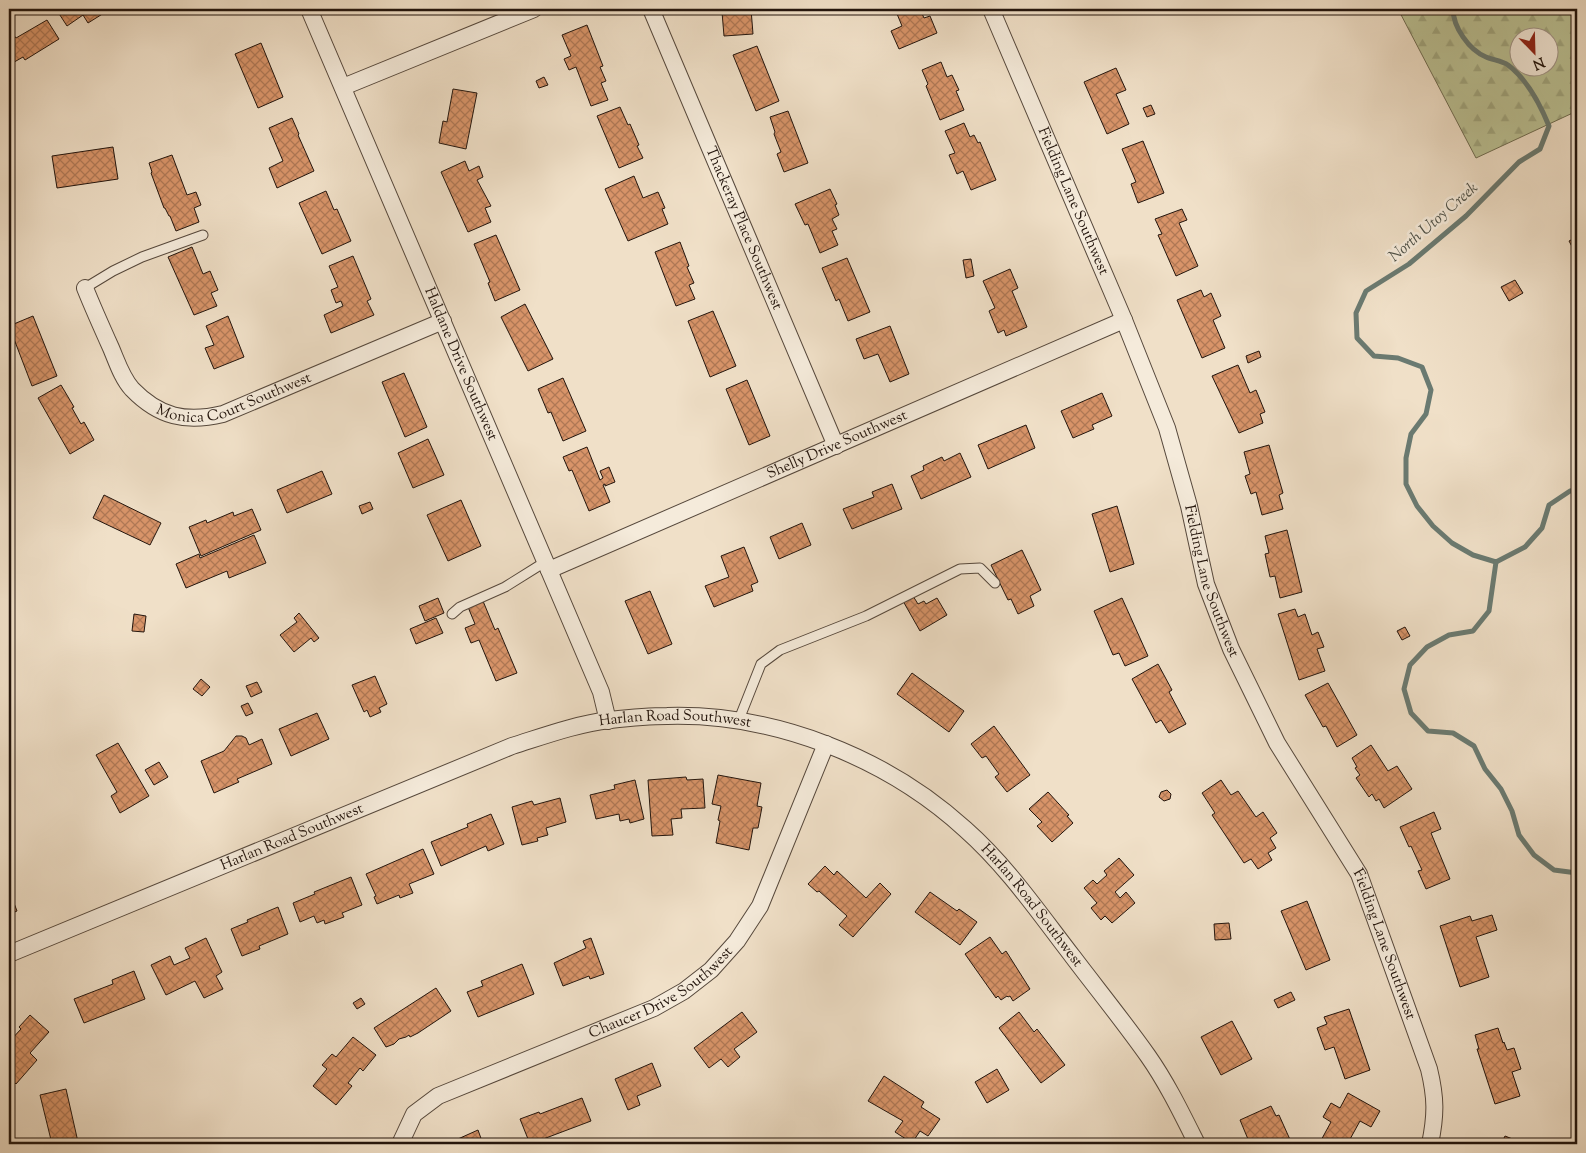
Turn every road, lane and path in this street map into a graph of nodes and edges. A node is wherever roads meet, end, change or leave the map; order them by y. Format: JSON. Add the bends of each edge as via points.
{"nodes":[{"id":1,"x":309,"y":9,"type":"edge"},
{"id":2,"x":534,"y":9,"type":"edge"},
{"id":3,"x":651,"y":9,"type":"edge"},
{"id":4,"x":991,"y":9,"type":"edge"},
{"id":5,"x":343,"y":88,"type":"junction"},
{"id":6,"x":203,"y":235,"type":"dead end"},
{"id":7,"x":85,"y":288,"type":"joint"},
{"id":8,"x":1124,"y":320,"type":"junction"},
{"id":9,"x":443,"y":321,"type":"junction"},
{"id":10,"x":836,"y":446,"type":"junction"},
{"id":11,"x":547,"y":566,"type":"junction"},
{"id":12,"x":995,"y":583,"type":"dead end"},
{"id":13,"x":452,"y":614,"type":"dead end"},
{"id":14,"x":608,"y":721,"type":"junction"},
{"id":15,"x":738,"y":722,"type":"junction"},
{"id":16,"x":826,"y":744,"type":"junction"},
{"id":17,"x":9,"y":954,"type":"edge"},
{"id":18,"x":400,"y":1144,"type":"edge"},
{"id":19,"x":1197,"y":1144,"type":"edge"},
{"id":20,"x":1430,"y":1144,"type":"edge"}],
"edges":[{"from":1,"to":5,"type":"street","name":"Haldane Drive Southwest"},
{"from":2,"to":5,"type":"street"},
{"from":3,"to":10,"type":"street","name":"Thackeray Place Southwest"},
{"from":4,"to":8,"type":"street","name":"Fielding Lane Southwest"},
{"from":5,"to":9,"type":"street","name":"Haldane Drive Southwest"},
{"from":6,"to":7,"type":"lane","via":[[142,257]]},
{"from":7,"to":9,"type":"street","name":"Monica Court Southwest","via":[[131,388],[157,410],[187,419],[223,414]]},
{"from":8,"to":10,"type":"street","name":"Shelly Drive Southwest"},
{"from":8,"to":20,"type":"street","name":"Fielding Lane Southwest","via":[[1167,428],[1206,584],[1231,649],[1277,743],[1359,874],[1429,1069],[1434,1090],[1435,1120]]},
{"from":9,"to":11,"type":"street","name":"Haldane Drive Southwest"},
{"from":10,"to":11,"type":"street","name":"Shelly Drive Southwest"},
{"from":11,"to":13,"type":"lane","via":[[460,607]]},
{"from":11,"to":14,"type":"street","name":"Haldane Drive Southwest","via":[[601,692]]},
{"from":12,"to":15,"type":"lane","via":[[980,568],[960,569],[866,616],[780,650],[760,664]]},
{"from":14,"to":15,"type":"street","name":"Harlan Road Southwest","via":[[667,716]]},
{"from":14,"to":17,"type":"street","name":"Harlan Road Southwest","via":[[562,730],[512,746]]},
{"from":15,"to":16,"type":"street","name":"Harlan Road Southwest","via":[[773,728]]},
{"from":16,"to":18,"type":"street","name":"Chaucer Drive Southwest","via":[[760,906],[737,941],[711,970],[654,1008],[438,1096],[414,1114]]},
{"from":16,"to":19,"type":"street","name":"Harlan Road Southwest","via":[[879,768],[924,796],[966,829],[1008,873],[1148,1057]]}]}
